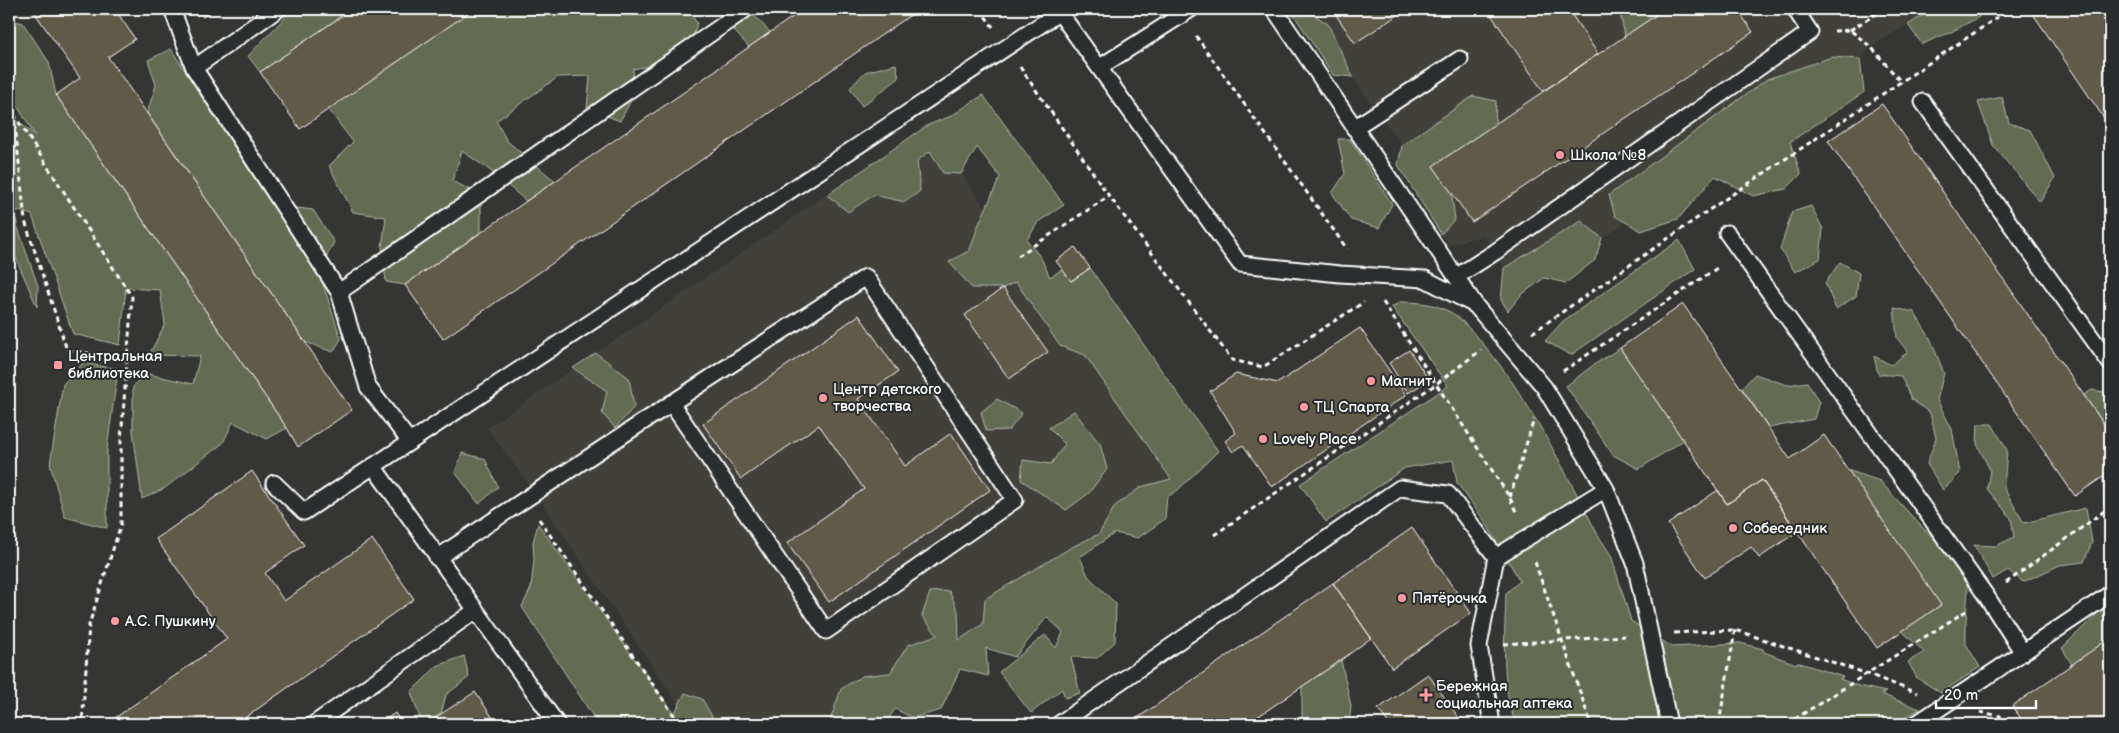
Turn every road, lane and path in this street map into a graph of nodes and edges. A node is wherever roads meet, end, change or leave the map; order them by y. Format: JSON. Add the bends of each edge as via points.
{"nodes":[{"id":1,"x":172,"y":9,"type":"edge"},
{"id":2,"x":278,"y":9,"type":"edge"},
{"id":3,"x":746,"y":9,"type":"edge"},
{"id":4,"x":980,"y":9,"type":"edge"},
{"id":5,"x":1274,"y":9,"type":"edge"},
{"id":6,"x":1795,"y":9,"type":"edge"},
{"id":7,"x":1884,"y":9,"type":"edge"},
{"id":8,"x":2010,"y":9,"type":"edge"},
{"id":9,"x":1058,"y":11,"type":"edge"},
{"id":10,"x":1187,"y":12,"type":"edge"},
{"id":11,"x":1850,"y":30,"type":"junction"},
{"id":12,"x":1810,"y":32,"type":"junction"},
{"id":13,"x":1007,"y":47,"type":"junction"},
{"id":14,"x":1460,"y":59,"type":"dead end"},
{"id":15,"x":1100,"y":67,"type":"junction"},
{"id":16,"x":194,"y":68,"type":"junction"},
{"id":17,"x":1902,"y":83,"type":"junction"},
{"id":18,"x":1923,"y":102,"type":"joint"},
{"id":19,"x":9,"y":107,"type":"edge"},
{"id":20,"x":14,"y":114,"type":"junction"},
{"id":21,"x":1354,"y":128,"type":"junction"},
{"id":22,"x":1109,"y":196,"type":"junction"},
{"id":23,"x":1727,"y":233,"type":"dead end"},
{"id":24,"x":1742,"y":252,"type":"junction"},
{"id":25,"x":1018,"y":256,"type":"dead end"},
{"id":26,"x":1366,"y":276,"type":"junction"},
{"id":27,"x":1456,"y":277,"type":"junction"},
{"id":28,"x":339,"y":292,"type":"junction"},
{"id":29,"x":1377,"y":294,"type":"junction"},
{"id":30,"x":1474,"y":305,"type":"junction"},
{"id":31,"x":1499,"y":336,"type":"junction"},
{"id":32,"x":128,"y":359,"type":"junction"},
{"id":33,"x":2110,"y":363,"type":"edge"},
{"id":34,"x":1436,"y":384,"type":"junction"},
{"id":35,"x":1544,"y":387,"type":"junction"},
{"id":36,"x":671,"y":403,"type":"junction"},
{"id":37,"x":410,"y":442,"type":"junction"},
{"id":38,"x":373,"y":466,"type":"junction"},
{"id":39,"x":274,"y":483,"type":"dead end"},
{"id":40,"x":1606,"y":489,"type":"junction"},
{"id":41,"x":526,"y":498,"type":"junction"},
{"id":42,"x":1510,"y":498,"type":"junction"},
{"id":43,"x":2110,"y":507,"type":"edge"},
{"id":44,"x":1214,"y":535,"type":"dead end"},
{"id":45,"x":1526,"y":538,"type":"junction"},
{"id":46,"x":1496,"y":557,"type":"junction"},
{"id":47,"x":437,"y":558,"type":"junction"},
{"id":48,"x":2110,"y":594,"type":"edge"},
{"id":49,"x":1986,"y":598,"type":"junction"},
{"id":50,"x":475,"y":611,"type":"junction"},
{"id":51,"x":1735,"y":630,"type":"junction"},
{"id":52,"x":1651,"y":635,"type":"junction"},
{"id":53,"x":1562,"y":639,"type":"junction"},
{"id":54,"x":1479,"y":646,"type":"junction"},
{"id":55,"x":2023,"y":652,"type":"junction"},
{"id":56,"x":1868,"y":674,"type":"junction"},
{"id":57,"x":1945,"y":704,"type":"junction"},
{"id":58,"x":82,"y":724,"type":"edge"},
{"id":59,"x":316,"y":724,"type":"edge"},
{"id":60,"x":557,"y":724,"type":"edge"},
{"id":61,"x":680,"y":724,"type":"edge"},
{"id":62,"x":1059,"y":724,"type":"edge"},
{"id":63,"x":1492,"y":724,"type":"edge"},
{"id":64,"x":1591,"y":724,"type":"edge"},
{"id":65,"x":1669,"y":724,"type":"edge"},
{"id":66,"x":1719,"y":724,"type":"edge"},
{"id":67,"x":1788,"y":724,"type":"edge"},
{"id":68,"x":1916,"y":724,"type":"edge"}],
"edges":[{"from":1,"to":16,"type":"lane"},
{"from":2,"to":16,"type":"lane"},
{"from":3,"to":28,"type":"lane"},
{"from":4,"to":13,"type":"path"},
{"from":5,"to":21,"type":"lane"},
{"from":6,"to":12,"type":"lane"},
{"from":7,"to":11,"type":"path"},
{"from":8,"to":17,"type":"path"},
{"from":9,"to":13,"type":"lane"},
{"from":9,"to":15,"type":"lane"},
{"from":10,"to":15,"type":"lane"},
{"from":10,"to":26,"type":"path"},
{"from":11,"to":12,"type":"path"},
{"from":11,"to":17,"type":"path","via":[[1871,47]]},
{"from":12,"to":27,"type":"lane"},
{"from":13,"to":22,"type":"path"},
{"from":13,"to":37,"type":"lane"},
{"from":14,"to":21,"type":"lane"},
{"from":15,"to":26,"type":"lane","via":[[1240,264]]},
{"from":16,"to":28,"type":"lane"},
{"from":17,"to":18,"type":"path"},
{"from":17,"to":31,"type":"path","via":[[1709,210],[1533,333]]},
{"from":18,"to":33,"type":"lane"},
{"from":19,"to":20,"type":"path"},
{"from":20,"to":32,"type":"path","via":[[132,297]]},
{"from":20,"to":32,"type":"path","via":[[25,221],[67,350]]},
{"from":21,"to":27,"type":"lane"},
{"from":22,"to":25,"type":"path"},
{"from":22,"to":29,"type":"path","via":[[1232,360],[1263,367]]},
{"from":23,"to":24,"type":"lane"},
{"from":24,"to":35,"type":"path","via":[[1567,367]]},
{"from":24,"to":49,"type":"lane"},
{"from":26,"to":29,"type":"path"},
{"from":26,"to":30,"type":"lane","via":[[1425,279]]},
{"from":27,"to":30,"type":"lane"},
{"from":28,"to":37,"type":"lane","via":[[368,387]]},
{"from":29,"to":34,"type":"path"},
{"from":30,"to":31,"type":"lane"},
{"from":31,"to":34,"type":"path"},
{"from":31,"to":35,"type":"lane"},
{"from":32,"to":58,"type":"path","via":[[121,440],[121,524],[89,625]]},
{"from":34,"to":42,"type":"path"},
{"from":34,"to":44,"type":"path"},
{"from":35,"to":40,"type":"lane"},
{"from":35,"to":42,"type":"path"},
{"from":36,"to":36,"type":"lane","via":[[866,277],[1015,500],[826,631]]},
{"from":36,"to":41,"type":"lane"},
{"from":37,"to":38,"type":"lane"},
{"from":38,"to":39,"type":"lane","via":[[304,512]]},
{"from":38,"to":47,"type":"lane"},
{"from":40,"to":45,"type":"lane"},
{"from":40,"to":52,"type":"lane","via":[[1635,564]]},
{"from":41,"to":47,"type":"lane"},
{"from":41,"to":61,"type":"path"},
{"from":42,"to":45,"type":"path"},
{"from":43,"to":49,"type":"path"},
{"from":45,"to":46,"type":"lane"},
{"from":45,"to":53,"type":"path"},
{"from":46,"to":54,"type":"lane"},
{"from":46,"to":62,"type":"lane","via":[[1448,494],[1400,488]]},
{"from":47,"to":50,"type":"lane"},
{"from":48,"to":55,"type":"lane"},
{"from":49,"to":55,"type":"lane"},
{"from":49,"to":56,"type":"path"},
{"from":50,"to":59,"type":"lane"},
{"from":50,"to":60,"type":"lane"},
{"from":51,"to":52,"type":"path"},
{"from":51,"to":56,"type":"path"},
{"from":51,"to":66,"type":"path"},
{"from":52,"to":53,"type":"path"},
{"from":52,"to":65,"type":"lane"},
{"from":53,"to":54,"type":"path"},
{"from":53,"to":64,"type":"path"},
{"from":54,"to":63,"type":"lane"},
{"from":55,"to":57,"type":"lane"},
{"from":56,"to":57,"type":"path"},
{"from":56,"to":67,"type":"path"},
{"from":57,"to":68,"type":"lane"}]}
